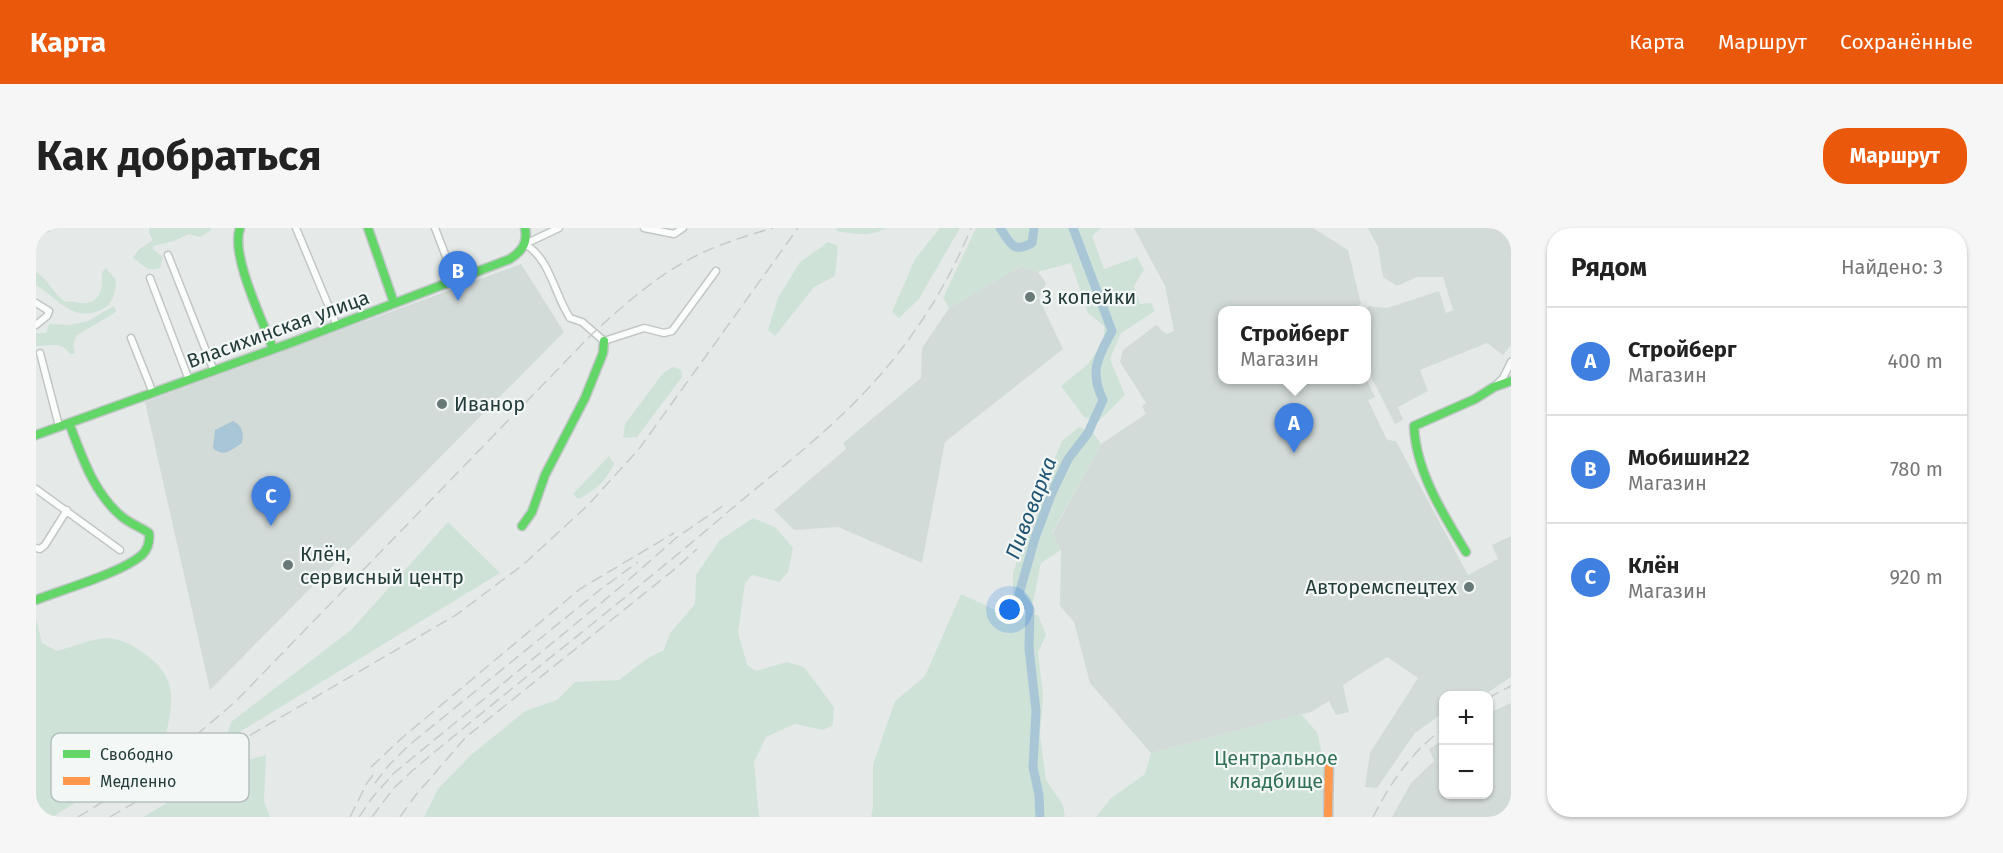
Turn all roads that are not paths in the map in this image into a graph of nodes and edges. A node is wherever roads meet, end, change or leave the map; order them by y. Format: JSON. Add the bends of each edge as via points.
{"nodes":[{"id":1,"x":46,"y":228,"type":"edge"},
{"id":2,"x":240,"y":228,"type":"edge"},
{"id":3,"x":296,"y":228,"type":"edge"},
{"id":4,"x":368,"y":228,"type":"edge"},
{"id":5,"x":435,"y":228,"type":"edge"},
{"id":6,"x":525,"y":228,"type":"edge"},
{"id":7,"x":559,"y":228,"type":"edge"},
{"id":8,"x":644,"y":228,"type":"edge"},
{"id":9,"x":684,"y":228,"type":"edge"},
{"id":10,"x":36,"y":231,"type":"edge"},
{"id":11,"x":525,"y":244,"type":"junction"},
{"id":12,"x":168,"y":255,"type":"dead end"},
{"id":13,"x":716,"y":271,"type":"dead end"},
{"id":14,"x":150,"y":278,"type":"dead end"},
{"id":15,"x":455,"y":280,"type":"junction"},
{"id":16,"x":36,"y":303,"type":"edge"},
{"id":17,"x":394,"y":303,"type":"junction"},
{"id":18,"x":36,"y":325,"type":"edge"},
{"id":19,"x":337,"y":326,"type":"junction"},
{"id":20,"x":131,"y":338,"type":"dead end"},
{"id":21,"x":604,"y":341,"type":"junction"},
{"id":22,"x":273,"y":349,"type":"junction"},
{"id":23,"x":39,"y":353,"type":"dead end"},
{"id":24,"x":1511,"y":362,"type":"edge"},
{"id":25,"x":214,"y":371,"type":"junction"},
{"id":26,"x":189,"y":380,"type":"junction"},
{"id":27,"x":1511,"y":381,"type":"edge"},
{"id":28,"x":1494,"y":387,"type":"junction"},
{"id":29,"x":153,"y":393,"type":"junction"},
{"id":30,"x":69,"y":423,"type":"junction"},
{"id":31,"x":59,"y":426,"type":"junction"},
{"id":32,"x":36,"y":435,"type":"edge"},
{"id":33,"x":36,"y":489,"type":"edge"},
{"id":34,"x":67,"y":510,"type":"junction"},
{"id":35,"x":522,"y":526,"type":"dead end"},
{"id":36,"x":38,"y":549,"type":"edge"},
{"id":37,"x":120,"y":550,"type":"dead end"},
{"id":38,"x":1466,"y":552,"type":"dead end"},
{"id":39,"x":36,"y":600,"type":"edge"},
{"id":40,"x":1329,"y":763,"type":"dead end"},
{"id":41,"x":1328,"y":817,"type":"edge"}],
"edges":[{"from":1,"to":10,"type":"street"},
{"from":2,"to":22,"type":"street","via":[[239,258]]},
{"from":3,"to":19,"type":"street"},
{"from":4,"to":17,"type":"street"},
{"from":5,"to":15,"type":"street"},
{"from":6,"to":11,"type":"street"},
{"from":7,"to":11,"type":"street","name":"Власихинская улица"},
{"from":8,"to":9,"type":"street","via":[[674,234]]},
{"from":11,"to":15,"type":"street","name":"Власихинская улица","via":[[510,259]]},
{"from":11,"to":21,"type":"street","via":[[542,260],[570,318],[582,322]]},
{"from":12,"to":25,"type":"street"},
{"from":13,"to":21,"type":"street","via":[[672,332],[644,328]]},
{"from":14,"to":26,"type":"street"},
{"from":15,"to":17,"type":"street","name":"Власихинская улица"},
{"from":16,"to":18,"type":"street","via":[[49,311]]},
{"from":17,"to":19,"type":"street","name":"Власихинская улица"},
{"from":19,"to":22,"type":"street","name":"Власихинская улица"},
{"from":20,"to":29,"type":"street"},
{"from":21,"to":35,"type":"street","via":[[585,398]]},
{"from":22,"to":25,"type":"street","name":"Власихинская улица"},
{"from":23,"to":31,"type":"street"},
{"from":24,"to":28,"type":"street"},
{"from":25,"to":26,"type":"street","name":"Власихинская улица"},
{"from":26,"to":29,"type":"street","name":"Власихинская улица"},
{"from":27,"to":28,"type":"street"},
{"from":28,"to":38,"type":"street","via":[[1414,426],[1423,469]]},
{"from":29,"to":30,"type":"street","name":"Власихинская улица"},
{"from":30,"to":31,"type":"street","name":"Власихинская улица"},
{"from":30,"to":39,"type":"street","via":[[105,500],[130,522],[149,532],[150,539],[143,553],[129,563]]},
{"from":31,"to":32,"type":"street","name":"Власихинская улица"},
{"from":33,"to":34,"type":"street"},
{"from":34,"to":36,"type":"street","via":[[45,545]]},
{"from":34,"to":37,"type":"street"},
{"from":40,"to":41,"type":"street"}]}
